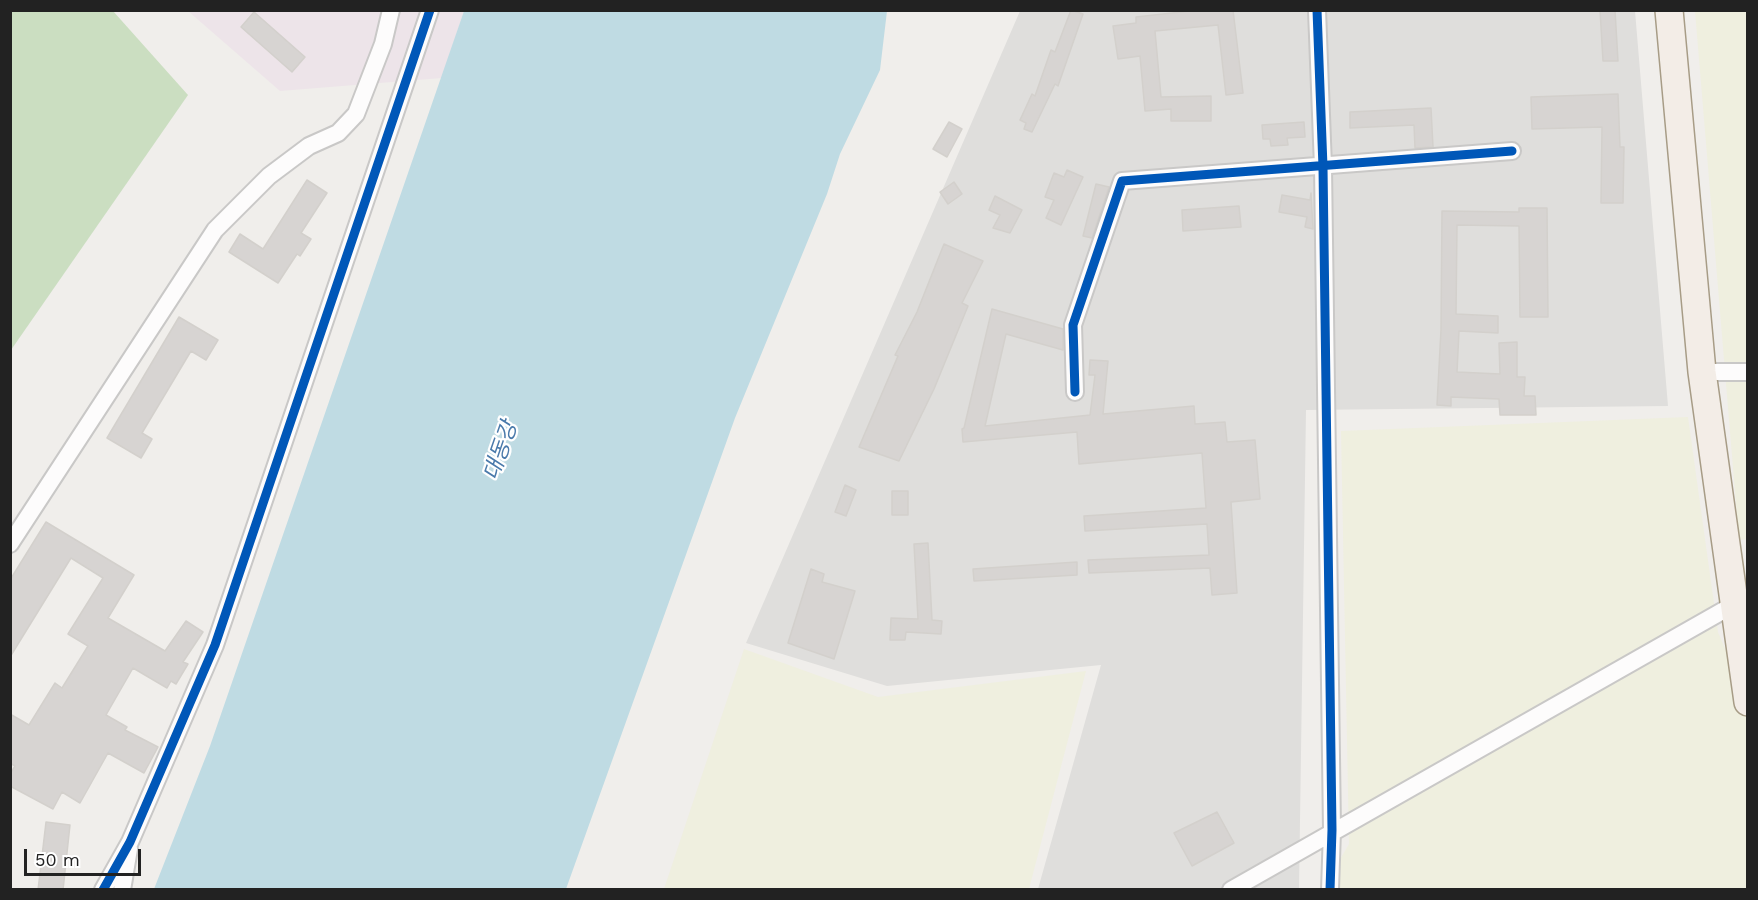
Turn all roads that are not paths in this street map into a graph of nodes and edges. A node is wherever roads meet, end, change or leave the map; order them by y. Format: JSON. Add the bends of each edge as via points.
{"nodes":[{"id":1,"x":391,"y":10,"type":"edge"},
{"id":2,"x":430,"y":10,"type":"edge"},
{"id":3,"x":1317,"y":10,"type":"edge"},
{"id":4,"x":1669,"y":10,"type":"edge"},
{"id":5,"x":1512,"y":151,"type":"dead end"},
{"id":6,"x":1323,"y":167,"type":"junction"},
{"id":7,"x":1702,"y":372,"type":"junction"},
{"id":8,"x":1748,"y":372,"type":"edge"},
{"id":9,"x":1075,"y":392,"type":"dead end"},
{"id":10,"x":10,"y":544,"type":"edge"},
{"id":11,"x":1733,"y":605,"type":"junction"},
{"id":12,"x":1748,"y":702,"type":"edge"},
{"id":13,"x":1332,"y":830,"type":"junction"},
{"id":14,"x":130,"y":842,"type":"junction"},
{"id":15,"x":103,"y":890,"type":"edge"},
{"id":16,"x":122,"y":890,"type":"edge"},
{"id":17,"x":1231,"y":890,"type":"edge"},
{"id":18,"x":1330,"y":890,"type":"edge"}],
"edges":[{"from":1,"to":10,"type":"street","via":[[383,44],[356,114],[338,132],[309,146],[269,176],[214,230]]},
{"from":2,"to":14,"type":"street","via":[[215,645]]},
{"from":3,"to":6,"type":"street"},
{"from":4,"to":7,"type":"main road"},
{"from":5,"to":6,"type":"street"},
{"from":6,"to":9,"type":"street","via":[[1122,181],[1073,325]]},
{"from":6,"to":13,"type":"street"},
{"from":7,"to":8,"type":"street"},
{"from":7,"to":11,"type":"main road"},
{"from":11,"to":12,"type":"main road"},
{"from":11,"to":13,"type":"street"},
{"from":13,"to":17,"type":"street"},
{"from":13,"to":18,"type":"street"},
{"from":14,"to":15,"type":"street"},
{"from":14,"to":16,"type":"street"}]}
